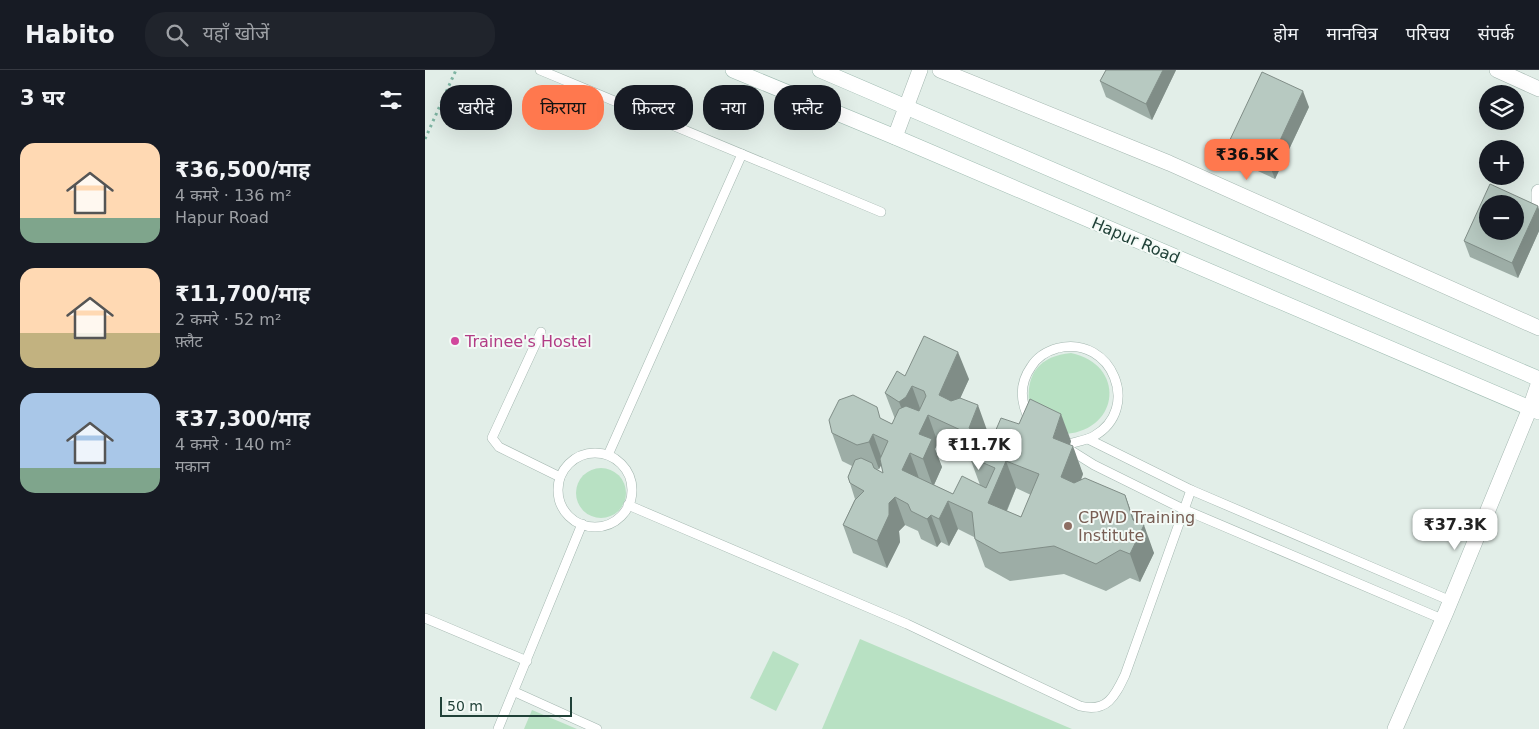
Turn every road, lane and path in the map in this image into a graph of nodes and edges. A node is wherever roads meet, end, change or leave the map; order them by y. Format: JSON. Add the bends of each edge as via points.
{"nodes":[{"id":1,"x":457,"y":70,"type":"edge"},
{"id":2,"x":540,"y":70,"type":"edge"},
{"id":3,"x":733,"y":70,"type":"edge"},
{"id":4,"x":820,"y":70,"type":"edge"},
{"id":5,"x":920,"y":70,"type":"edge"},
{"id":6,"x":941,"y":70,"type":"edge"},
{"id":7,"x":1497,"y":70,"type":"edge"},
{"id":8,"x":1539,"y":89,"type":"edge"},
{"id":9,"x":905,"y":106,"type":"junction"},
{"id":10,"x":895,"y":136,"type":"junction"},
{"id":11,"x":425,"y":139,"type":"edge"},
{"id":12,"x":742,"y":154,"type":"junction"},
{"id":13,"x":1539,"y":192,"type":"edge"},
{"id":14,"x":1539,"y":204,"type":"edge"},
{"id":15,"x":881,"y":212,"type":"dead end"},
{"id":16,"x":1539,"y":328,"type":"edge"},
{"id":17,"x":541,"y":332,"type":"dead end"},
{"id":18,"x":1539,"y":380,"type":"edge"},
{"id":19,"x":1535,"y":410,"type":"edge"},
{"id":20,"x":1038,"y":430,"type":"edge"},
{"id":21,"x":1088,"y":439,"type":"junction"},
{"id":22,"x":608,"y":455,"type":"junction"},
{"id":23,"x":560,"y":477,"type":"junction"},
{"id":24,"x":1191,"y":490,"type":"junction"},
{"id":25,"x":628,"y":506,"type":"junction"},
{"id":26,"x":1183,"y":508,"type":"junction"},
{"id":27,"x":582,"y":524,"type":"junction"},
{"id":28,"x":1451,"y":601,"type":"junction"},
{"id":29,"x":425,"y":618,"type":"edge"},
{"id":30,"x":1443,"y":620,"type":"junction"},
{"id":31,"x":527,"y":661,"type":"junction"},
{"id":32,"x":515,"y":692,"type":"junction"},
{"id":33,"x":498,"y":729,"type":"edge"},
{"id":34,"x":597,"y":729,"type":"edge"},
{"id":35,"x":1395,"y":729,"type":"edge"}],
"edges":[{"from":1,"to":11,"type":"path"},
{"from":2,"to":12,"type":"lane"},
{"from":3,"to":10,"type":"main road","name":"Hapur Road"},
{"from":4,"to":9,"type":"main road","name":"Hapur Road"},
{"from":5,"to":9,"type":"main road"},
{"from":6,"to":16,"type":"main road","via":[[1169,163]]},
{"from":7,"to":8,"type":"main road"},
{"from":9,"to":10,"type":"main road"},
{"from":9,"to":18,"type":"main road","name":"Hapur Road"},
{"from":10,"to":19,"type":"main road","name":"Hapur Road"},
{"from":12,"to":15,"type":"lane"},
{"from":12,"to":22,"type":"lane"},
{"from":13,"to":14,"type":"main road"},
{"from":17,"to":23,"type":"lane","via":[[491,438],[499,447]]},
{"from":18,"to":19,"type":"main road"},
{"from":19,"to":28,"type":"main road"},
{"from":20,"to":21,"type":"lane","via":[[1024,410],[1022,398],[1026,374],[1032,364],[1052,350],[1076,347],[1088,350],[1103,360],[1114,374],[1117,386],[1116,410],[1110,421]]},
{"from":21,"to":24,"type":"lane"},
{"from":21,"to":26,"type":"lane","via":[[1071,447],[1084,460]]},
{"from":22,"to":23,"type":"lane","via":[[585,454],[570,463]]},
{"from":22,"to":25,"type":"lane","via":[[618,461],[631,480]]},
{"from":23,"to":27,"type":"lane","via":[[559,500],[564,510]]},
{"from":24,"to":26,"type":"lane"},
{"from":24,"to":28,"type":"lane"},
{"from":25,"to":26,"type":"lane","via":[[907,624],[1086,708],[1111,700],[1125,675]]},
{"from":25,"to":27,"type":"lane","via":[[615,520],[605,525]]},
{"from":26,"to":30,"type":"lane"},
{"from":27,"to":31,"type":"lane"},
{"from":28,"to":30,"type":"main road"},
{"from":29,"to":31,"type":"lane"},
{"from":30,"to":35,"type":"main road"},
{"from":31,"to":32,"type":"lane"},
{"from":32,"to":33,"type":"lane"},
{"from":32,"to":34,"type":"lane"}]}
